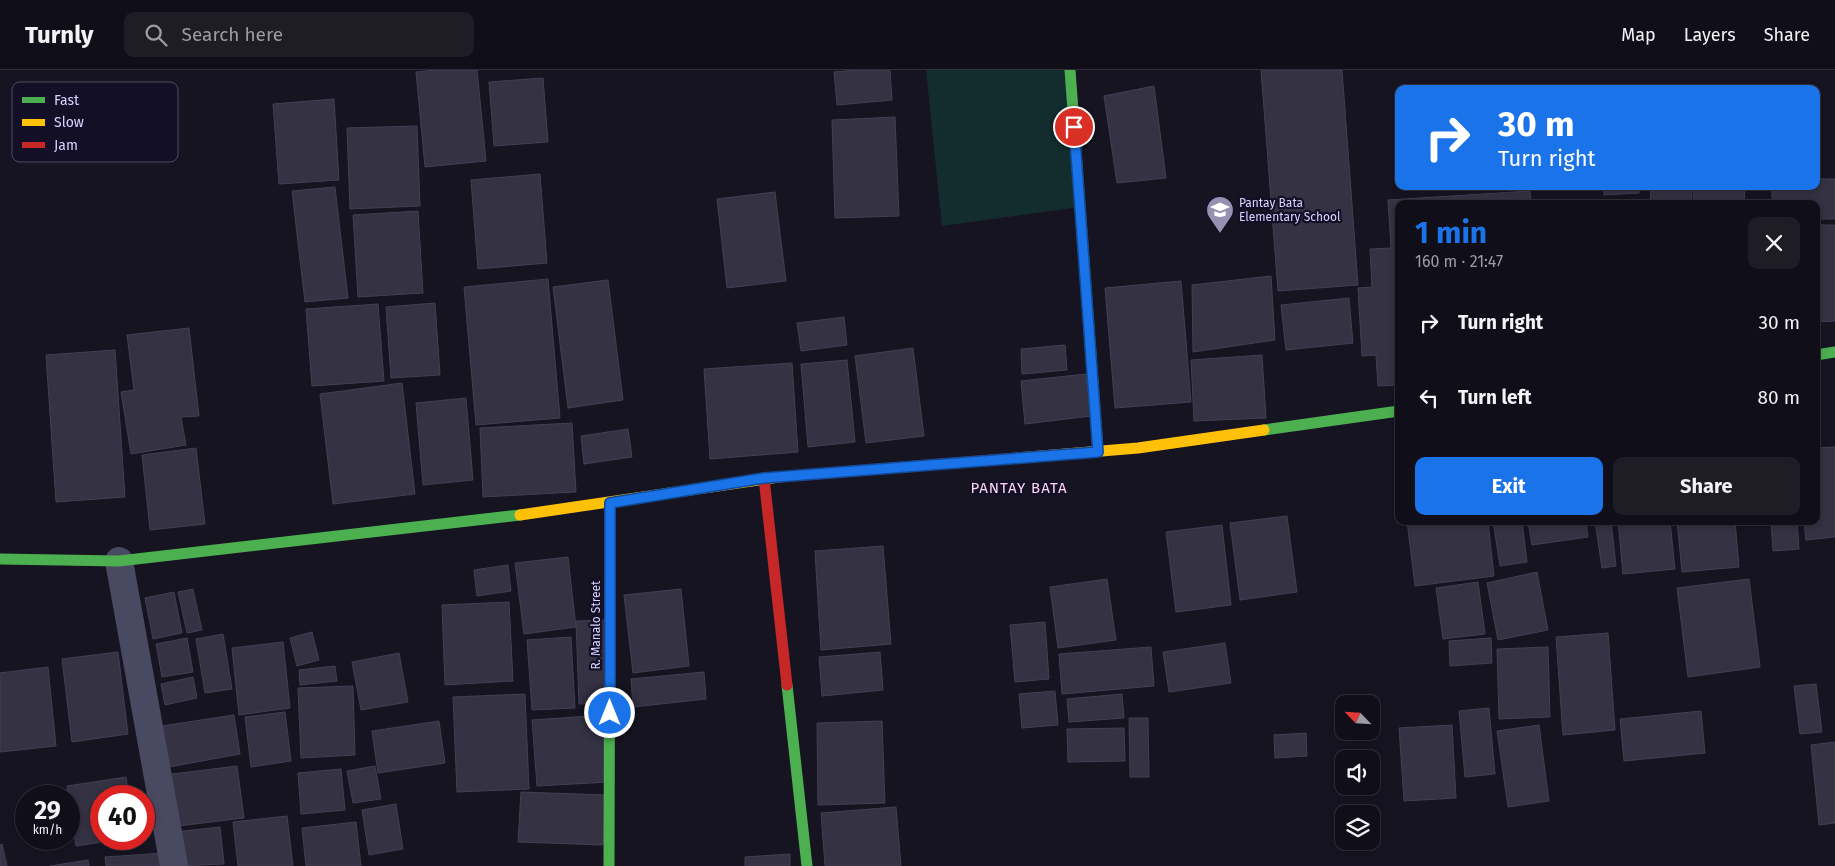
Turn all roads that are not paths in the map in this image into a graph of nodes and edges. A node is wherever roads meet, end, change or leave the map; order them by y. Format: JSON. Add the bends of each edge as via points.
{"nodes":[{"id":1,"x":1070,"y":70,"type":"edge"},
{"id":2,"x":1835,"y":352,"type":"edge"},
{"id":3,"x":1820,"y":354,"type":"edge"},
{"id":4,"x":1395,"y":412,"type":"edge"},
{"id":5,"x":1098,"y":452,"type":"junction"},
{"id":6,"x":764,"y":478,"type":"junction"},
{"id":7,"x":610,"y":503,"type":"junction"},
{"id":8,"x":0,"y":559,"type":"edge"},
{"id":9,"x":119,"y":561,"type":"junction"},
{"id":10,"x":174,"y":866,"type":"edge"},
{"id":11,"x":609,"y":866,"type":"edge"},
{"id":12,"x":807,"y":866,"type":"edge"}],
"edges":[{"from":1,"to":5,"type":"street"},
{"from":2,"to":3,"type":"street"},
{"from":4,"to":5,"type":"street"},
{"from":5,"to":6,"type":"street"},
{"from":6,"to":7,"type":"street"},
{"from":6,"to":12,"type":"street"},
{"from":7,"to":9,"type":"street"},
{"from":7,"to":11,"type":"street","name":"R. Manalo Street"},
{"from":8,"to":9,"type":"street"},
{"from":9,"to":10,"type":"street"}]}
